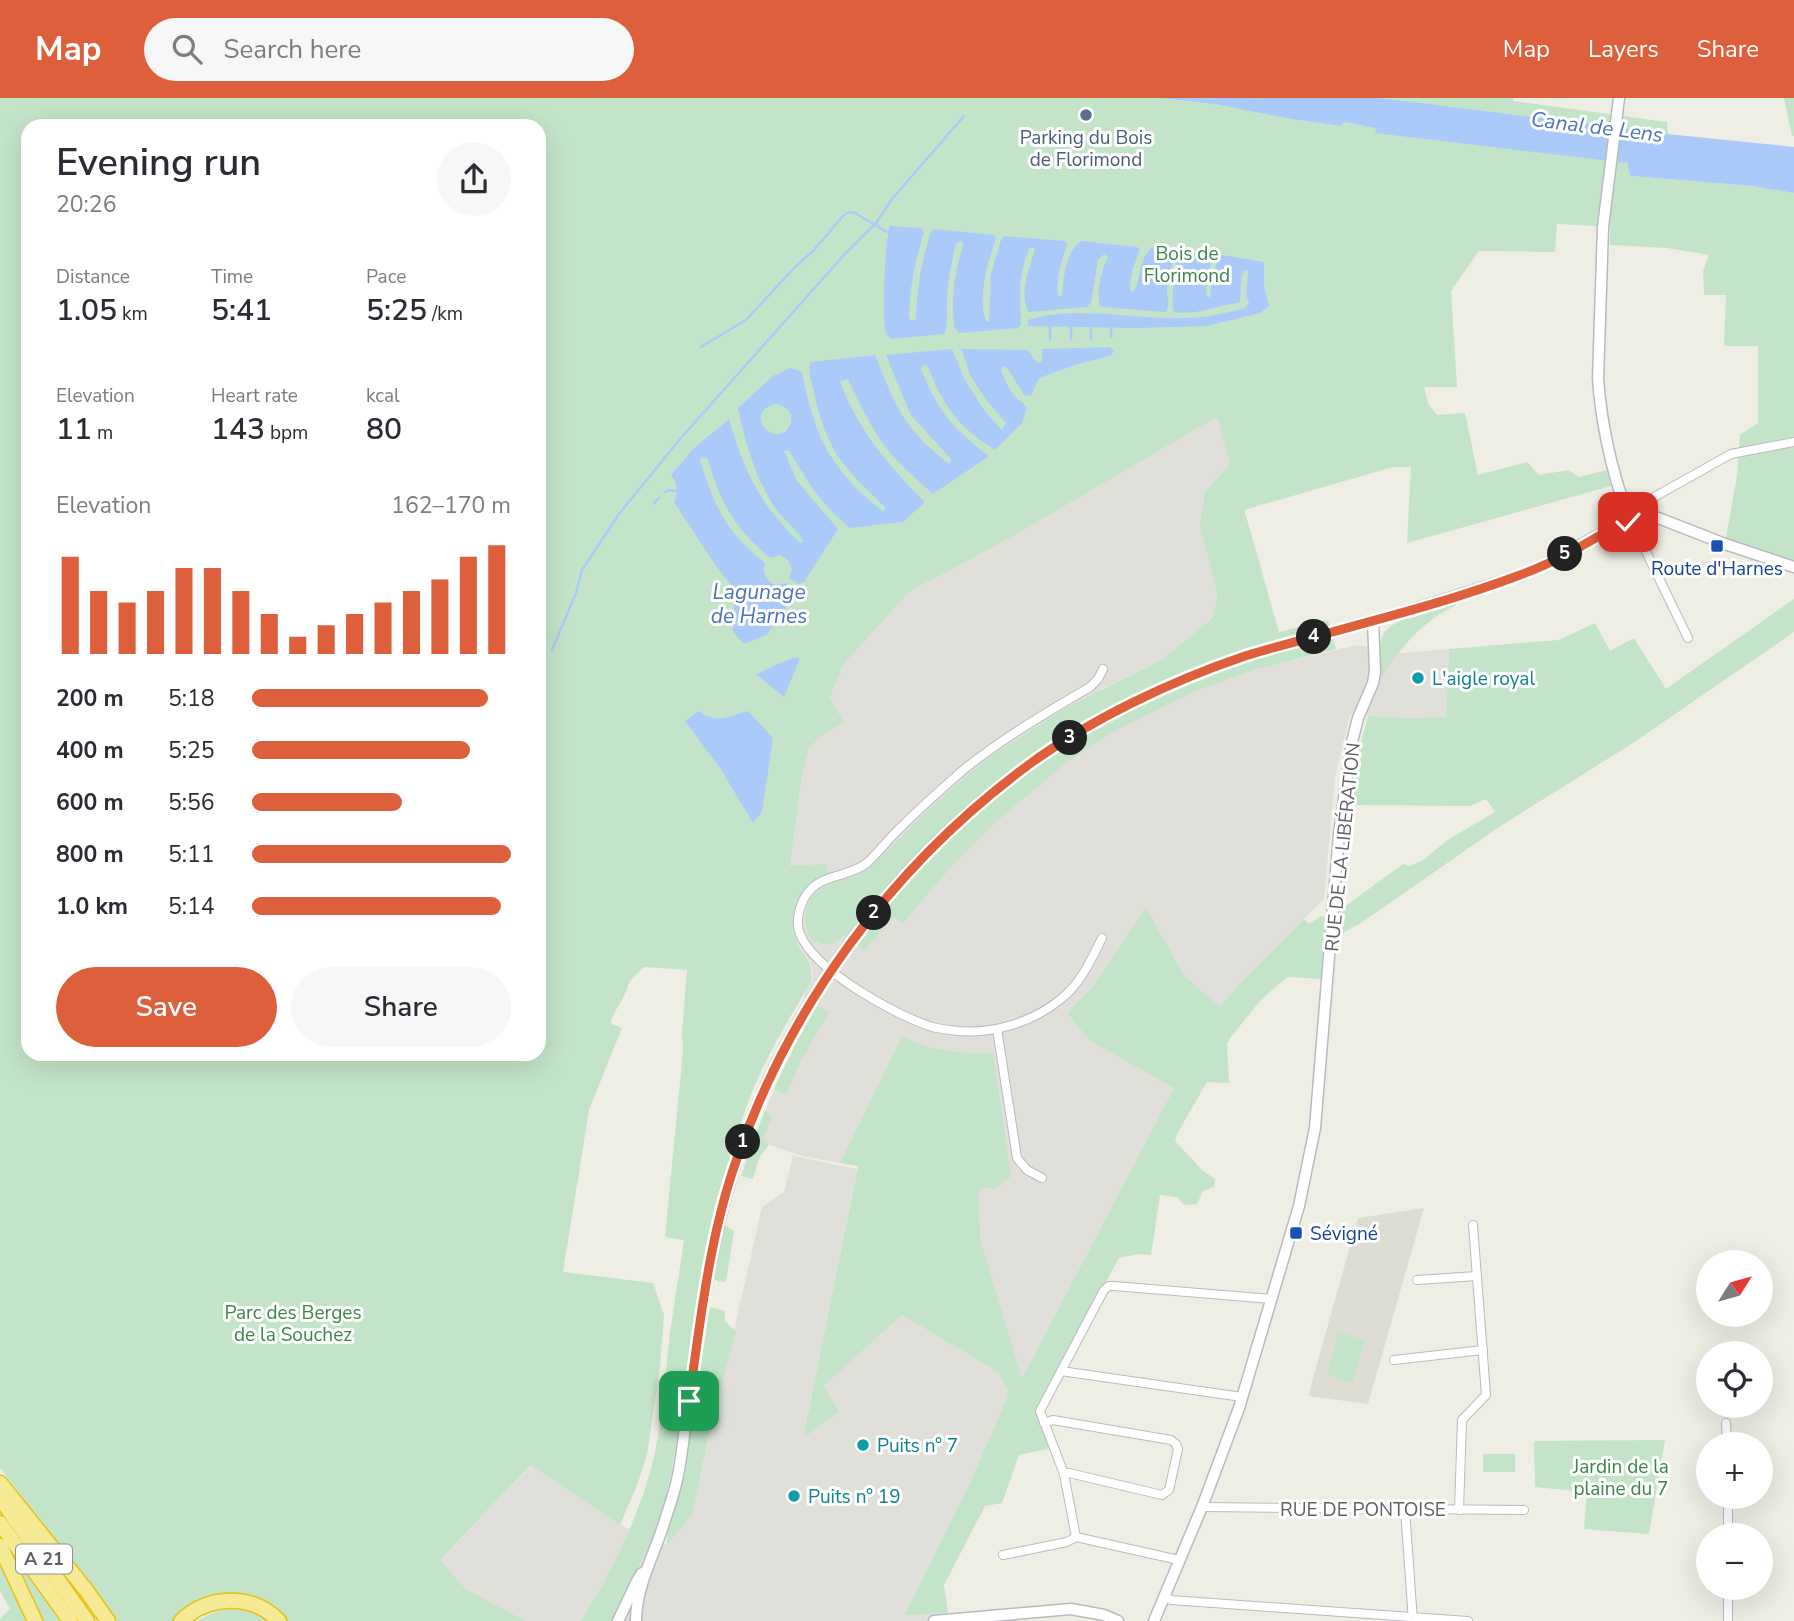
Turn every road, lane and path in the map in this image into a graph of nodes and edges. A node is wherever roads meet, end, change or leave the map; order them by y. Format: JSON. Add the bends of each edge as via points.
{"nodes":[{"id":1,"x":1619,"y":98,"type":"edge"},
{"id":2,"x":1794,"y":442,"type":"edge"},
{"id":3,"x":1632,"y":515,"type":"junction"},
{"id":4,"x":1794,"y":567,"type":"edge"},
{"id":5,"x":1373,"y":621,"type":"junction"},
{"id":6,"x":1688,"y":638,"type":"dead end"},
{"id":7,"x":1103,"y":669,"type":"dead end"},
{"id":8,"x":1102,"y":938,"type":"dead end"},
{"id":9,"x":831,"y":969,"type":"junction"},
{"id":10,"x":997,"y":1029,"type":"junction"},
{"id":11,"x":1042,"y":1178,"type":"dead end"},
{"id":12,"x":1473,"y":1225,"type":"dead end"},
{"id":13,"x":1477,"y":1276,"type":"junction"},
{"id":14,"x":1417,"y":1280,"type":"dead end"},
{"id":15,"x":1272,"y":1299,"type":"junction"},
{"id":16,"x":1483,"y":1350,"type":"junction"},
{"id":17,"x":1394,"y":1360,"type":"dead end"},
{"id":18,"x":1061,"y":1371,"type":"junction"},
{"id":19,"x":1242,"y":1397,"type":"junction"},
{"id":20,"x":1044,"y":1423,"type":"junction"},
{"id":21,"x":1726,"y":1423,"type":"dead end"},
{"id":22,"x":1726,"y":1432,"type":"edge"},
{"id":23,"x":1063,"y":1474,"type":"junction"},
{"id":24,"x":0,"y":1483,"type":"edge"},
{"id":25,"x":0,"y":1498,"type":"edge"},
{"id":26,"x":1202,"y":1507,"type":"junction"},
{"id":27,"x":1405,"y":1509,"type":"junction"},
{"id":28,"x":1460,"y":1510,"type":"junction"},
{"id":29,"x":1524,"y":1510,"type":"dead end"},
{"id":30,"x":0,"y":1523,"type":"edge"},
{"id":31,"x":1076,"y":1537,"type":"junction"},
{"id":32,"x":0,"y":1546,"type":"edge"},
{"id":33,"x":1003,"y":1555,"type":"dead end"},
{"id":34,"x":1179,"y":1560,"type":"junction"},
{"id":35,"x":648,"y":1565,"type":"junction"},
{"id":36,"x":1164,"y":1596,"type":"junction"},
{"id":37,"x":1728,"y":1600,"type":"edge"},
{"id":38,"x":989,"y":1619,"type":"edge"},
{"id":39,"x":1413,"y":1619,"type":"edge"},
{"id":40,"x":35,"y":1621,"type":"edge"},
{"id":41,"x":70,"y":1621,"type":"edge"},
{"id":42,"x":87,"y":1621,"type":"edge"},
{"id":43,"x":108,"y":1621,"type":"edge"},
{"id":44,"x":181,"y":1621,"type":"edge"},
{"id":45,"x":279,"y":1621,"type":"edge"},
{"id":46,"x":618,"y":1621,"type":"edge"},
{"id":47,"x":636,"y":1621,"type":"edge"},
{"id":48,"x":934,"y":1621,"type":"edge"},
{"id":49,"x":1118,"y":1621,"type":"edge"},
{"id":50,"x":1154,"y":1621,"type":"edge"},
{"id":51,"x":1468,"y":1621,"type":"edge"},
{"id":52,"x":1728,"y":1621,"type":"edge"}],
"edges":[{"from":1,"to":3,"type":"main road","via":[[1603,227],[1598,379],[1606,436]]},
{"from":2,"to":3,"type":"street","via":[[1731,454],[1656,496]]},
{"from":3,"to":4,"type":"main road","via":[[1648,514]]},
{"from":3,"to":5,"type":"main road","via":[[1521,575]]},
{"from":3,"to":6,"type":"street"},
{"from":5,"to":9,"type":"main road","via":[[1204,671],[1066,740],[994,792],[930,850],[897,884]]},
{"from":5,"to":15,"type":"main road","name":"RUE DE LA LIBÉRATION","via":[[1375,673],[1352,742],[1339,834],[1315,1128]]},
{"from":7,"to":9,"type":"street","via":[[1090,687],[1022,727],[962,771],[865,864],[809,891],[798,918],[799,931]]},
{"from":8,"to":10,"type":"street","via":[[1082,978],[1062,998],[1024,1021]]},
{"from":9,"to":10,"type":"street","via":[[853,987],[934,1028]]},
{"from":9,"to":35,"type":"main road","via":[[777,1062],[733,1171],[718,1223],[676,1484]]},
{"from":10,"to":11,"type":"street","via":[[1017,1157],[1027,1170]]},
{"from":12,"to":13,"type":"street"},
{"from":13,"to":14,"type":"street"},
{"from":13,"to":16,"type":"street"},
{"from":15,"to":18,"type":"street","via":[[1109,1286]]},
{"from":15,"to":19,"type":"main road","name":"RUE DE LA LIBÉRATION"},
{"from":16,"to":17,"type":"street"},
{"from":16,"to":28,"type":"street","via":[[1486,1395],[1462,1420]]},
{"from":18,"to":19,"type":"street"},
{"from":18,"to":20,"type":"street","via":[[1040,1411]]},
{"from":19,"to":26,"type":"main road","name":"RUE DE LA LIBÉRATION"},
{"from":20,"to":23,"type":"street"},
{"from":20,"to":23,"type":"street","via":[[1053,1420],[1171,1440],[1178,1449],[1169,1490],[1161,1495]]},
{"from":21,"to":22,"type":"street"},
{"from":23,"to":31,"type":"street"},
{"from":24,"to":43,"type":"highway"},
{"from":25,"to":42,"type":"highway","number":"A 21"},
{"from":26,"to":27,"type":"street","name":"RUE DE PONTOISE"},
{"from":26,"to":34,"type":"main road","name":"RUE DE LA LIBÉRATION"},
{"from":27,"to":28,"type":"street","name":"RUE DE PONTOISE"},
{"from":27,"to":39,"type":"street"},
{"from":28,"to":29,"type":"street","name":"RUE DE PONTOISE"},
{"from":30,"to":41,"type":"highway","number":"A 21"},
{"from":31,"to":33,"type":"street"},
{"from":31,"to":34,"type":"street"},
{"from":32,"to":40,"type":"highway"},
{"from":34,"to":36,"type":"main road","name":"RUE DE LA LIBÉRATION"},
{"from":35,"to":46,"type":"main road"},
{"from":35,"to":47,"type":"main road","via":[[637,1599]]},
{"from":36,"to":39,"type":"street"},
{"from":36,"to":50,"type":"main road","name":"RUE DE LA LIBÉRATION"},
{"from":37,"to":52,"type":"street"},
{"from":38,"to":48,"type":"main road"},
{"from":38,"to":49,"type":"main road","via":[[1071,1609]]},
{"from":39,"to":51,"type":"street"},
{"from":44,"to":45,"type":"highway","via":[[204,1605],[224,1600],[247,1602]]}]}
